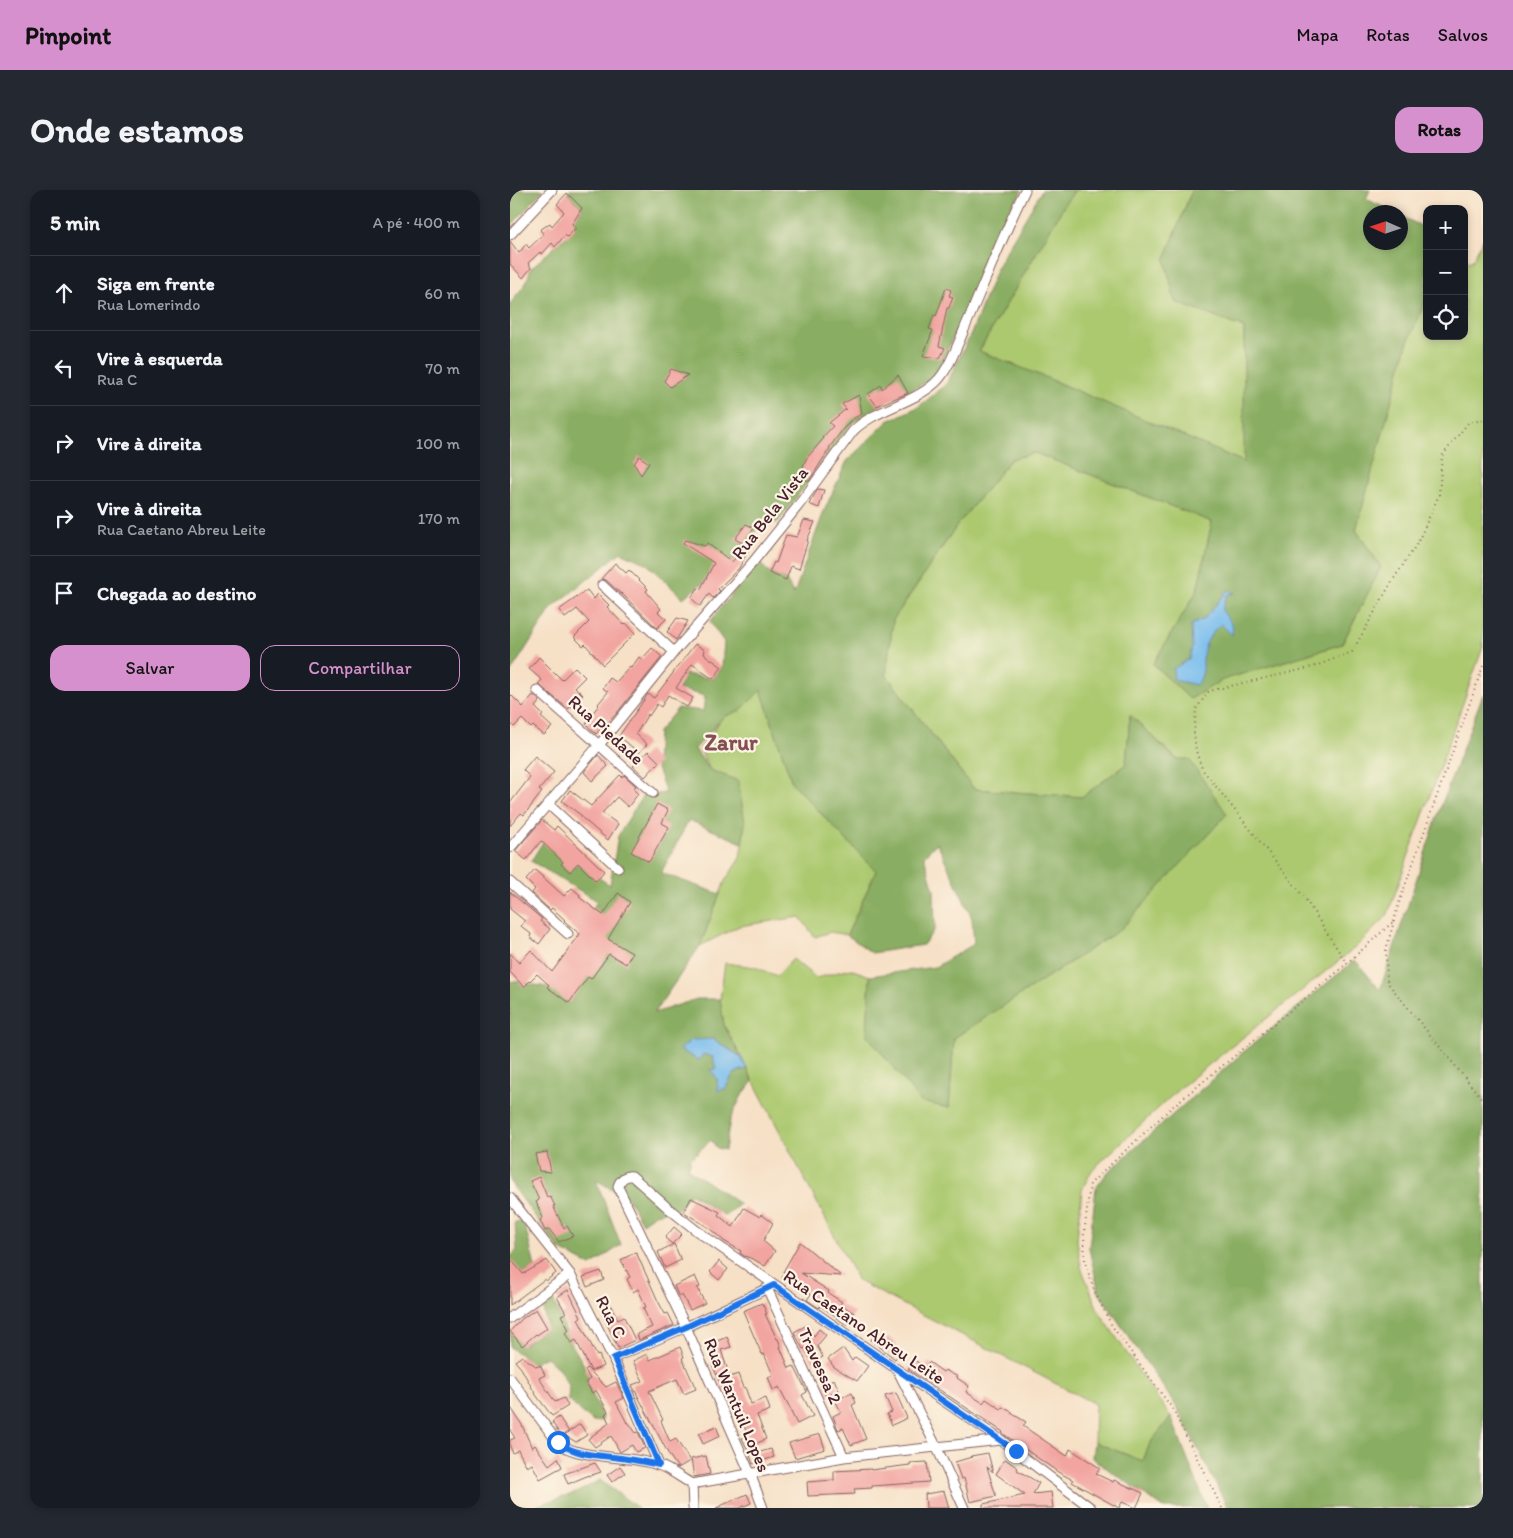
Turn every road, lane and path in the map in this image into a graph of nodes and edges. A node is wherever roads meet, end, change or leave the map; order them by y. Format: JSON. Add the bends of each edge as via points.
{"nodes":[{"id":1,"x":552,"y":190,"type":"edge"},
{"id":2,"x":1025,"y":190,"type":"edge"},
{"id":3,"x":510,"y":235,"type":"edge"},
{"id":4,"x":1483,"y":420,"type":"edge"},
{"id":5,"x":602,"y":585,"type":"dead end"},
{"id":6,"x":674,"y":652,"type":"junction"},
{"id":7,"x":1483,"y":666,"type":"edge"},
{"id":8,"x":537,"y":690,"type":"dead end"},
{"id":9,"x":599,"y":745,"type":"junction"},
{"id":10,"x":653,"y":793,"type":"dead end"},
{"id":11,"x":548,"y":804,"type":"junction"},
{"id":12,"x":510,"y":848,"type":"edge"},
{"id":13,"x":618,"y":868,"type":"dead end"},
{"id":14,"x":510,"y":882,"type":"edge"},
{"id":15,"x":1394,"y":921,"type":"junction"},
{"id":16,"x":568,"y":934,"type":"dead end"},
{"id":17,"x":1347,"y":964,"type":"junction"},
{"id":18,"x":1483,"y":1100,"type":"edge"},
{"id":19,"x":621,"y":1180,"type":"joint"},
{"id":20,"x":510,"y":1200,"type":"edge"},
{"id":21,"x":570,"y":1274,"type":"junction"},
{"id":22,"x":771,"y":1286,"type":"junction"},
{"id":23,"x":510,"y":1318,"type":"edge"},
{"id":24,"x":686,"y":1327,"type":"junction"},
{"id":25,"x":614,"y":1358,"type":"junction"},
{"id":26,"x":898,"y":1370,"type":"junction"},
{"id":27,"x":510,"y":1378,"type":"edge"},
{"id":28,"x":1001,"y":1440,"type":"junction"},
{"id":29,"x":936,"y":1448,"type":"junction"},
{"id":30,"x":844,"y":1457,"type":"junction"},
{"id":31,"x":659,"y":1465,"type":"junction"},
{"id":32,"x":750,"y":1473,"type":"junction"},
{"id":33,"x":692,"y":1484,"type":"junction"},
{"id":34,"x":693,"y":1508,"type":"edge"},
{"id":35,"x":763,"y":1508,"type":"edge"},
{"id":36,"x":964,"y":1508,"type":"edge"},
{"id":37,"x":1092,"y":1508,"type":"edge"},
{"id":38,"x":1222,"y":1508,"type":"edge"}],
"edges":[{"from":1,"to":3,"type":"street"},
{"from":2,"to":6,"type":"street","name":"Rua Bela Vista","via":[[953,355],[935,383],[853,431],[753,562]]},
{"from":4,"to":17,"type":"path","via":[[1468,423],[1442,456],[1439,495],[1417,544],[1352,652],[1313,667],[1209,691],[1196,709],[1194,733],[1202,769],[1304,898]]},
{"from":5,"to":6,"type":"street"},
{"from":6,"to":9,"type":"street","name":"Rua Bela Vista"},
{"from":7,"to":15,"type":"path"},
{"from":8,"to":9,"type":"street","name":"Rua Piedade"},
{"from":9,"to":10,"type":"street","name":"Rua Piedade"},
{"from":9,"to":11,"type":"street","name":"Rua Bela Vista"},
{"from":11,"to":12,"type":"street","name":"Rua Bela Vista"},
{"from":11,"to":13,"type":"street"},
{"from":14,"to":16,"type":"street"},
{"from":15,"to":17,"type":"path"},
{"from":15,"to":18,"type":"path","via":[[1386,950],[1387,982]]},
{"from":17,"to":38,"type":"path","via":[[1172,1107],[1090,1184],[1084,1235],[1085,1262],[1094,1290],[1112,1326],[1172,1408]]},
{"from":19,"to":22,"type":"street","name":"Rua Caetano Abreu Leite","via":[[632,1176],[697,1231]]},
{"from":19,"to":24,"type":"street","name":"Rua Wantuil Lopes","via":[[618,1187],[622,1197]]},
{"from":20,"to":21,"type":"street","name":"Rua C"},
{"from":21,"to":23,"type":"street"},
{"from":21,"to":25,"type":"street","name":"Rua C"},
{"from":22,"to":24,"type":"street"},
{"from":22,"to":26,"type":"street","name":"Rua Caetano Abreu Leite"},
{"from":22,"to":30,"type":"street","name":"Travessa 2"},
{"from":24,"to":25,"type":"street"},
{"from":24,"to":32,"type":"street","name":"Rua Wantuil Lopes"},
{"from":25,"to":31,"type":"street","name":"Rua C"},
{"from":26,"to":28,"type":"street","name":"Rua Caetano Abreu Leite"},
{"from":26,"to":29,"type":"street"},
{"from":27,"to":31,"type":"street","via":[[566,1449]]},
{"from":28,"to":29,"type":"street"},
{"from":28,"to":37,"type":"street","name":"Rua Caetano Abreu Leite"},
{"from":29,"to":30,"type":"street"},
{"from":29,"to":36,"type":"street"},
{"from":30,"to":32,"type":"street"},
{"from":31,"to":33,"type":"street"},
{"from":32,"to":33,"type":"street"},
{"from":32,"to":35,"type":"street","name":"Rua Wantuil Lopes"},
{"from":33,"to":34,"type":"street"}]}
